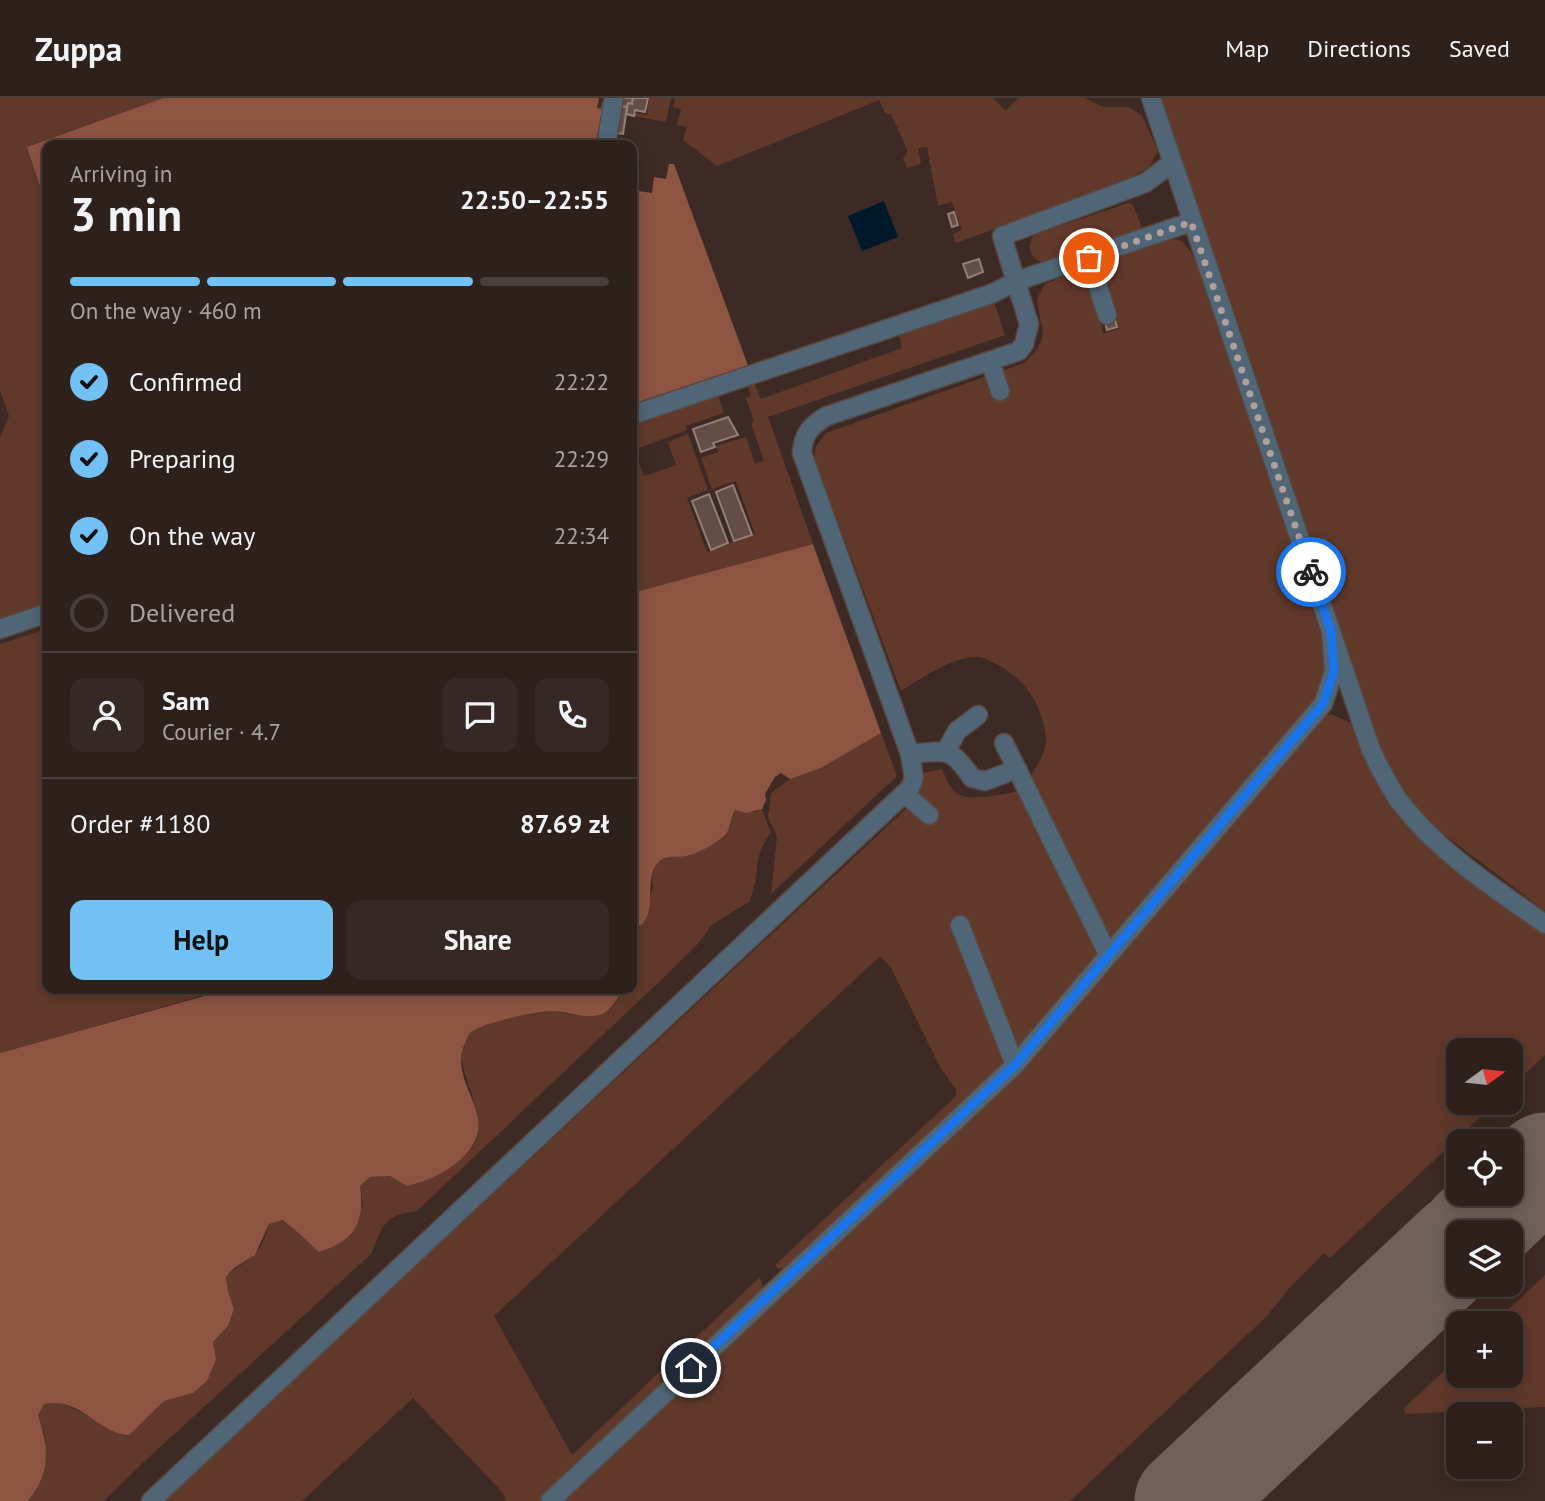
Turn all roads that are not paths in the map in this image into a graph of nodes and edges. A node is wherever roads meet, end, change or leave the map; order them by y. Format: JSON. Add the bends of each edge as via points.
{"nodes":[{"id":1,"x":1151,"y":98,"type":"edge"},
{"id":2,"x":612,"y":105,"type":"edge"},
{"id":3,"x":607,"y":140,"type":"edge"},
{"id":4,"x":1172,"y":163,"type":"junction"},
{"id":5,"x":1191,"y":222,"type":"junction"},
{"id":6,"x":1089,"y":258,"type":"junction"},
{"id":7,"x":1017,"y":282,"type":"junction"},
{"id":8,"x":1107,"y":315,"type":"dead end"},
{"id":9,"x":990,"y":361,"type":"junction"},
{"id":10,"x":1000,"y":391,"type":"dead end"},
{"id":11,"x":637,"y":413,"type":"edge"},
{"id":12,"x":42,"y":615,"type":"edge"},
{"id":13,"x":0,"y":629,"type":"edge"},
{"id":14,"x":1331,"y":631,"type":"junction"},
{"id":15,"x":978,"y":715,"type":"dead end"},
{"id":16,"x":1004,"y":743,"type":"dead end"},
{"id":17,"x":946,"y":751,"type":"junction"},
{"id":18,"x":910,"y":754,"type":"junction"},
{"id":19,"x":1017,"y":769,"type":"junction"},
{"id":20,"x":905,"y":794,"type":"junction"},
{"id":21,"x":929,"y":815,"type":"dead end"},
{"id":22,"x":1545,"y":923,"type":"edge"},
{"id":23,"x":960,"y":925,"type":"dead end"},
{"id":24,"x":1108,"y":954,"type":"junction"},
{"id":25,"x":1015,"y":1065,"type":"junction"},
{"id":26,"x":151,"y":1501,"type":"edge"},
{"id":27,"x":550,"y":1501,"type":"edge"}],
"edges":[{"from":1,"to":4,"type":"lane"},
{"from":2,"to":3,"type":"lane"},
{"from":4,"to":5,"type":"lane"},
{"from":4,"to":7,"type":"lane","via":[[1145,183],[1002,236]]},
{"from":5,"to":6,"type":"lane"},
{"from":5,"to":14,"type":"lane"},
{"from":6,"to":7,"type":"lane"},
{"from":6,"to":8,"type":"lane"},
{"from":7,"to":9,"type":"lane","via":[[1029,324],[1024,344],[1019,351]]},
{"from":7,"to":11,"type":"lane"},
{"from":9,"to":10,"type":"lane"},
{"from":9,"to":18,"type":"lane","via":[[827,416],[814,423],[803,440],[802,453]]},
{"from":12,"to":13,"type":"lane"},
{"from":14,"to":22,"type":"lane","via":[[1371,750],[1399,800],[1460,862]]},
{"from":14,"to":24,"type":"lane","via":[[1334,671],[1323,704]]},
{"from":15,"to":17,"type":"lane","via":[[957,731]]},
{"from":16,"to":19,"type":"lane"},
{"from":17,"to":18,"type":"lane"},
{"from":17,"to":19,"type":"lane","via":[[960,760],[972,778],[985,780]]},
{"from":18,"to":20,"type":"lane","via":[[914,779]]},
{"from":19,"to":24,"type":"lane"},
{"from":20,"to":21,"type":"lane"},
{"from":20,"to":26,"type":"lane"},
{"from":23,"to":25,"type":"lane"},
{"from":24,"to":25,"type":"lane"},
{"from":25,"to":27,"type":"lane"}]}
